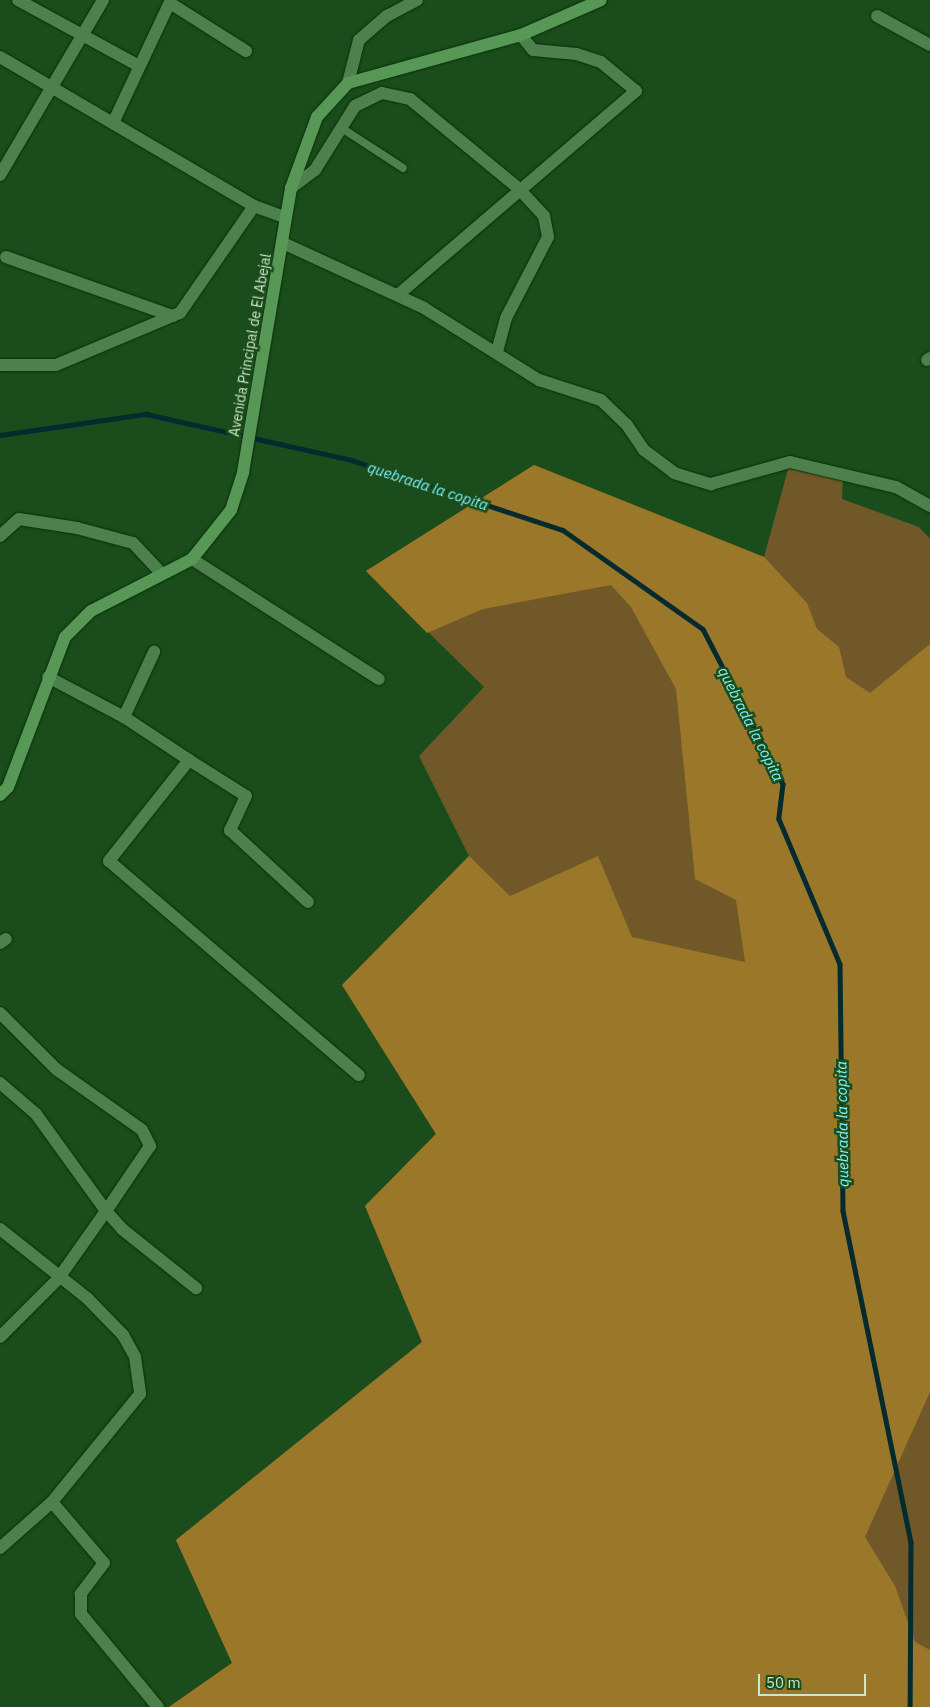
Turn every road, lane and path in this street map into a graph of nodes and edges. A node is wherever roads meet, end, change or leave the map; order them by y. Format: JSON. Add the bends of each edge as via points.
{"nodes":[{"id":1,"x":18,"y":0,"type":"edge"},
{"id":2,"x":103,"y":0,"type":"edge"},
{"id":3,"x":417,"y":0,"type":"edge"},
{"id":4,"x":601,"y":0,"type":"edge"},
{"id":5,"x":171,"y":1,"type":"edge"},
{"id":6,"x":877,"y":16,"type":"dead end"},
{"id":7,"x":521,"y":35,"type":"junction"},
{"id":8,"x":84,"y":39,"type":"junction"},
{"id":9,"x":930,"y":45,"type":"edge"},
{"id":10,"x":246,"y":51,"type":"dead end"},
{"id":11,"x":0,"y":57,"type":"edge"},
{"id":12,"x":139,"y":66,"type":"junction"},
{"id":13,"x":348,"y":83,"type":"junction"},
{"id":14,"x":56,"y":87,"type":"junction"},
{"id":15,"x":114,"y":121,"type":"junction"},
{"id":16,"x":340,"y":127,"type":"junction"},
{"id":17,"x":403,"y":168,"type":"dead end"},
{"id":18,"x":0,"y":175,"type":"edge"},
{"id":19,"x":290,"y":188,"type":"junction"},
{"id":20,"x":519,"y":188,"type":"junction"},
{"id":21,"x":254,"y":206,"type":"junction"},
{"id":22,"x":285,"y":217,"type":"junction"},
{"id":23,"x":283,"y":243,"type":"junction"},
{"id":24,"x":6,"y":257,"type":"dead end"},
{"id":25,"x":399,"y":294,"type":"junction"},
{"id":26,"x":173,"y":316,"type":"junction"},
{"id":27,"x":496,"y":351,"type":"junction"},
{"id":28,"x":0,"y":365,"type":"edge"},
{"id":29,"x":928,"y":502,"type":"edge"},
{"id":30,"x":0,"y":536,"type":"edge"},
{"id":31,"x":192,"y":559,"type":"junction"},
{"id":32,"x":162,"y":574,"type":"junction"},
{"id":33,"x":154,"y":652,"type":"dead end"},
{"id":34,"x":48,"y":677,"type":"junction"},
{"id":35,"x":379,"y":679,"type":"dead end"},
{"id":36,"x":124,"y":717,"type":"junction"},
{"id":37,"x":189,"y":760,"type":"junction"},
{"id":38,"x":3,"y":788,"type":"edge"},
{"id":39,"x":308,"y":902,"type":"dead end"},
{"id":40,"x":0,"y":1013,"type":"edge"},
{"id":41,"x":359,"y":1075,"type":"dead end"},
{"id":42,"x":0,"y":1083,"type":"edge"},
{"id":43,"x":106,"y":1211,"type":"junction"},
{"id":44,"x":0,"y":1230,"type":"edge"},
{"id":45,"x":58,"y":1279,"type":"junction"},
{"id":46,"x":196,"y":1288,"type":"dead end"},
{"id":47,"x":0,"y":1337,"type":"edge"},
{"id":48,"x":52,"y":1502,"type":"junction"},
{"id":49,"x":0,"y":1548,"type":"edge"},
{"id":50,"x":158,"y":1707,"type":"edge"}],
"edges":[{"from":1,"to":8,"type":"street"},
{"from":2,"to":8,"type":"street"},
{"from":3,"to":13,"type":"street","via":[[387,16],[359,40]]},
{"from":4,"to":7,"type":"main road"},
{"from":5,"to":10,"type":"street"},
{"from":5,"to":12,"type":"street"},
{"from":6,"to":9,"type":"street"},
{"from":7,"to":13,"type":"main road"},
{"from":7,"to":20,"type":"street","via":[[533,50],[577,54],[601,62],[636,91]]},
{"from":8,"to":12,"type":"street"},
{"from":8,"to":14,"type":"street"},
{"from":11,"to":14,"type":"street"},
{"from":12,"to":15,"type":"street"},
{"from":13,"to":19,"type":"main road","name":"Avenida Principal de El Abejal","via":[[317,117]]},
{"from":14,"to":15,"type":"street"},
{"from":14,"to":18,"type":"street"},
{"from":15,"to":21,"type":"street"},
{"from":16,"to":17,"type":"lane"},
{"from":16,"to":19,"type":"street","via":[[315,170]]},
{"from":16,"to":20,"type":"street","via":[[355,106],[382,93],[410,99]]},
{"from":19,"to":22,"type":"main road","name":"Avenida Principal de El Abejal"},
{"from":20,"to":25,"type":"street"},
{"from":20,"to":27,"type":"street","via":[[544,216],[548,237],[506,318]]},
{"from":21,"to":22,"type":"street"},
{"from":21,"to":26,"type":"street","via":[[180,313]]},
{"from":22,"to":23,"type":"main road","name":"Avenida Principal de El Abejal"},
{"from":23,"to":25,"type":"street"},
{"from":23,"to":31,"type":"main road","name":"Avenida Principal de El Abejal","via":[[244,472],[231,510]]},
{"from":24,"to":26,"type":"street"},
{"from":25,"to":27,"type":"street"},
{"from":26,"to":28,"type":"street","via":[[56,365]]},
{"from":27,"to":29,"type":"street","via":[[539,380],[601,400],[627,425],[644,450],[674,472],[711,484],[790,462],[896,487]]},
{"from":30,"to":32,"type":"street","via":[[19,520],[77,528],[133,543]]},
{"from":31,"to":32,"type":"main road","name":"Avenida Principal de El Abejal"},
{"from":31,"to":35,"type":"street"},
{"from":32,"to":34,"type":"main road","name":"Avenida Principal de El Abejal","via":[[91,611],[65,637]]},
{"from":33,"to":36,"type":"street"},
{"from":34,"to":36,"type":"street"},
{"from":34,"to":38,"type":"main road","name":"Avenida Principal de El Abejal"},
{"from":36,"to":37,"type":"street"},
{"from":37,"to":39,"type":"street","via":[[246,796],[230,830]]},
{"from":37,"to":41,"type":"street","via":[[109,861]]},
{"from":40,"to":43,"type":"street","via":[[56,1069],[119,1111],[149,1141],[145,1155]]},
{"from":42,"to":43,"type":"street","via":[[36,1114]]},
{"from":43,"to":45,"type":"street"},
{"from":43,"to":46,"type":"street","via":[[122,1229]]},
{"from":44,"to":45,"type":"street"},
{"from":45,"to":47,"type":"street"},
{"from":45,"to":48,"type":"street","via":[[87,1298],[123,1335],[141,1376],[140,1394]]},
{"from":48,"to":49,"type":"street"},
{"from":48,"to":50,"type":"street","via":[[104,1563],[81,1594],[81,1614]]}]}
